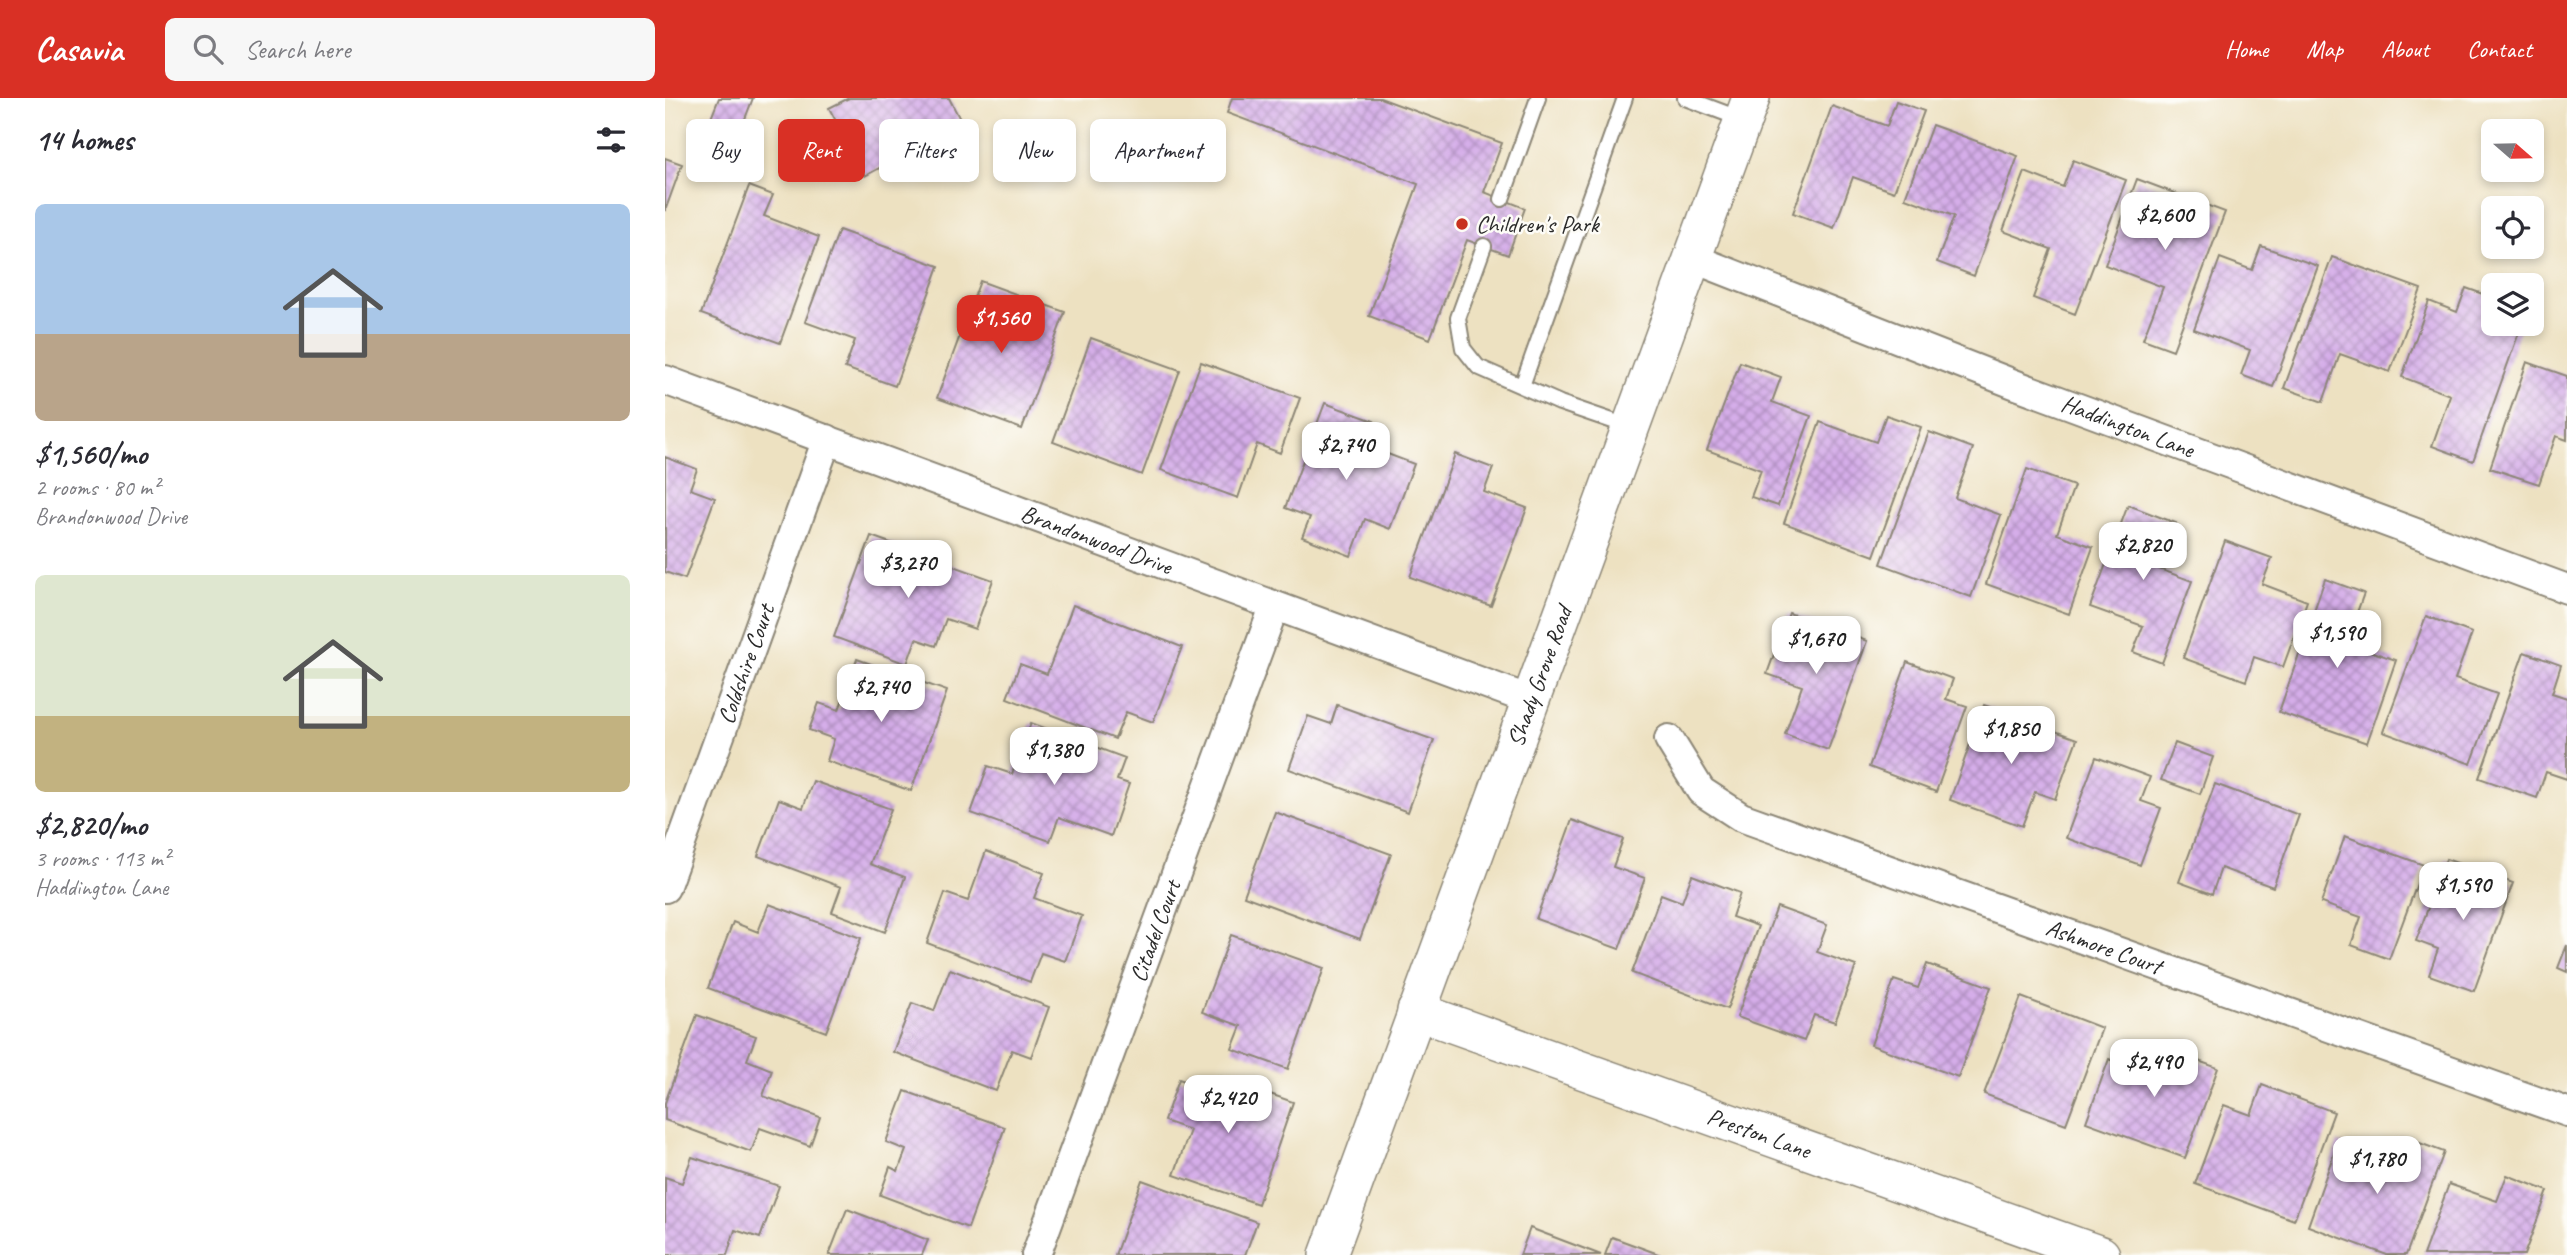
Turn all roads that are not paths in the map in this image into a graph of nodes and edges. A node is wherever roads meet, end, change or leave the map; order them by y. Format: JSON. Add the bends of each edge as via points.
{"nodes":[{"id":1,"x":1538,"y":98,"type":"edge"},
{"id":2,"x":1625,"y":98,"type":"edge"},
{"id":3,"x":1685,"y":98,"type":"edge"},
{"id":4,"x":1747,"y":109,"type":"edge"},
{"id":5,"x":1502,"y":199,"type":"dead end"},
{"id":6,"x":1485,"y":246,"type":"dead end"},
{"id":7,"x":1692,"y":258,"type":"junction"},
{"id":8,"x":665,"y":380,"type":"edge"},
{"id":9,"x":1522,"y":386,"type":"junction"},
{"id":10,"x":1630,"y":427,"type":"junction"},
{"id":11,"x":827,"y":439,"type":"junction"},
{"id":12,"x":2567,"y":589,"type":"edge"},
{"id":13,"x":1274,"y":607,"type":"junction"},
{"id":14,"x":1529,"y":700,"type":"junction"},
{"id":15,"x":1669,"y":739,"type":"dead end"},
{"id":16,"x":665,"y":888,"type":"edge"},
{"id":17,"x":1416,"y":1011,"type":"junction"},
{"id":18,"x":2567,"y":1112,"type":"edge"},
{"id":19,"x":1036,"y":1255,"type":"edge"},
{"id":20,"x":1328,"y":1255,"type":"edge"},
{"id":21,"x":2101,"y":1255,"type":"edge"}],
"edges":[{"from":1,"to":5,"type":"lane"},
{"from":2,"to":9,"type":"lane"},
{"from":3,"to":4,"type":"lane"},
{"from":4,"to":7,"type":"street","name":"Shady Grove Road"},
{"from":6,"to":9,"type":"lane","via":[[1458,318],[1463,348],[1478,368]]},
{"from":7,"to":10,"type":"street","name":"Shady Grove Road"},
{"from":7,"to":12,"type":"street","name":"Haddington Lane","via":[[2014,384]]},
{"from":8,"to":11,"type":"street","name":"Brandonwood Drive"},
{"from":9,"to":10,"type":"lane"},
{"from":10,"to":14,"type":"street","name":"Shady Grove Road"},
{"from":11,"to":13,"type":"street","name":"Brandonwood Drive"},
{"from":11,"to":16,"type":"street","name":"Coldshire Court"},
{"from":13,"to":14,"type":"street","name":"Brandonwood Drive"},
{"from":13,"to":19,"type":"street","name":"Citadel Court"},
{"from":14,"to":17,"type":"street","name":"Shady Grove Road"},
{"from":15,"to":18,"type":"street","name":"Ashmore Court","via":[[1701,791],[1741,817]]},
{"from":17,"to":20,"type":"street","name":"Shady Grove Road"},
{"from":17,"to":21,"type":"street","name":"Preston Lane"}]}
